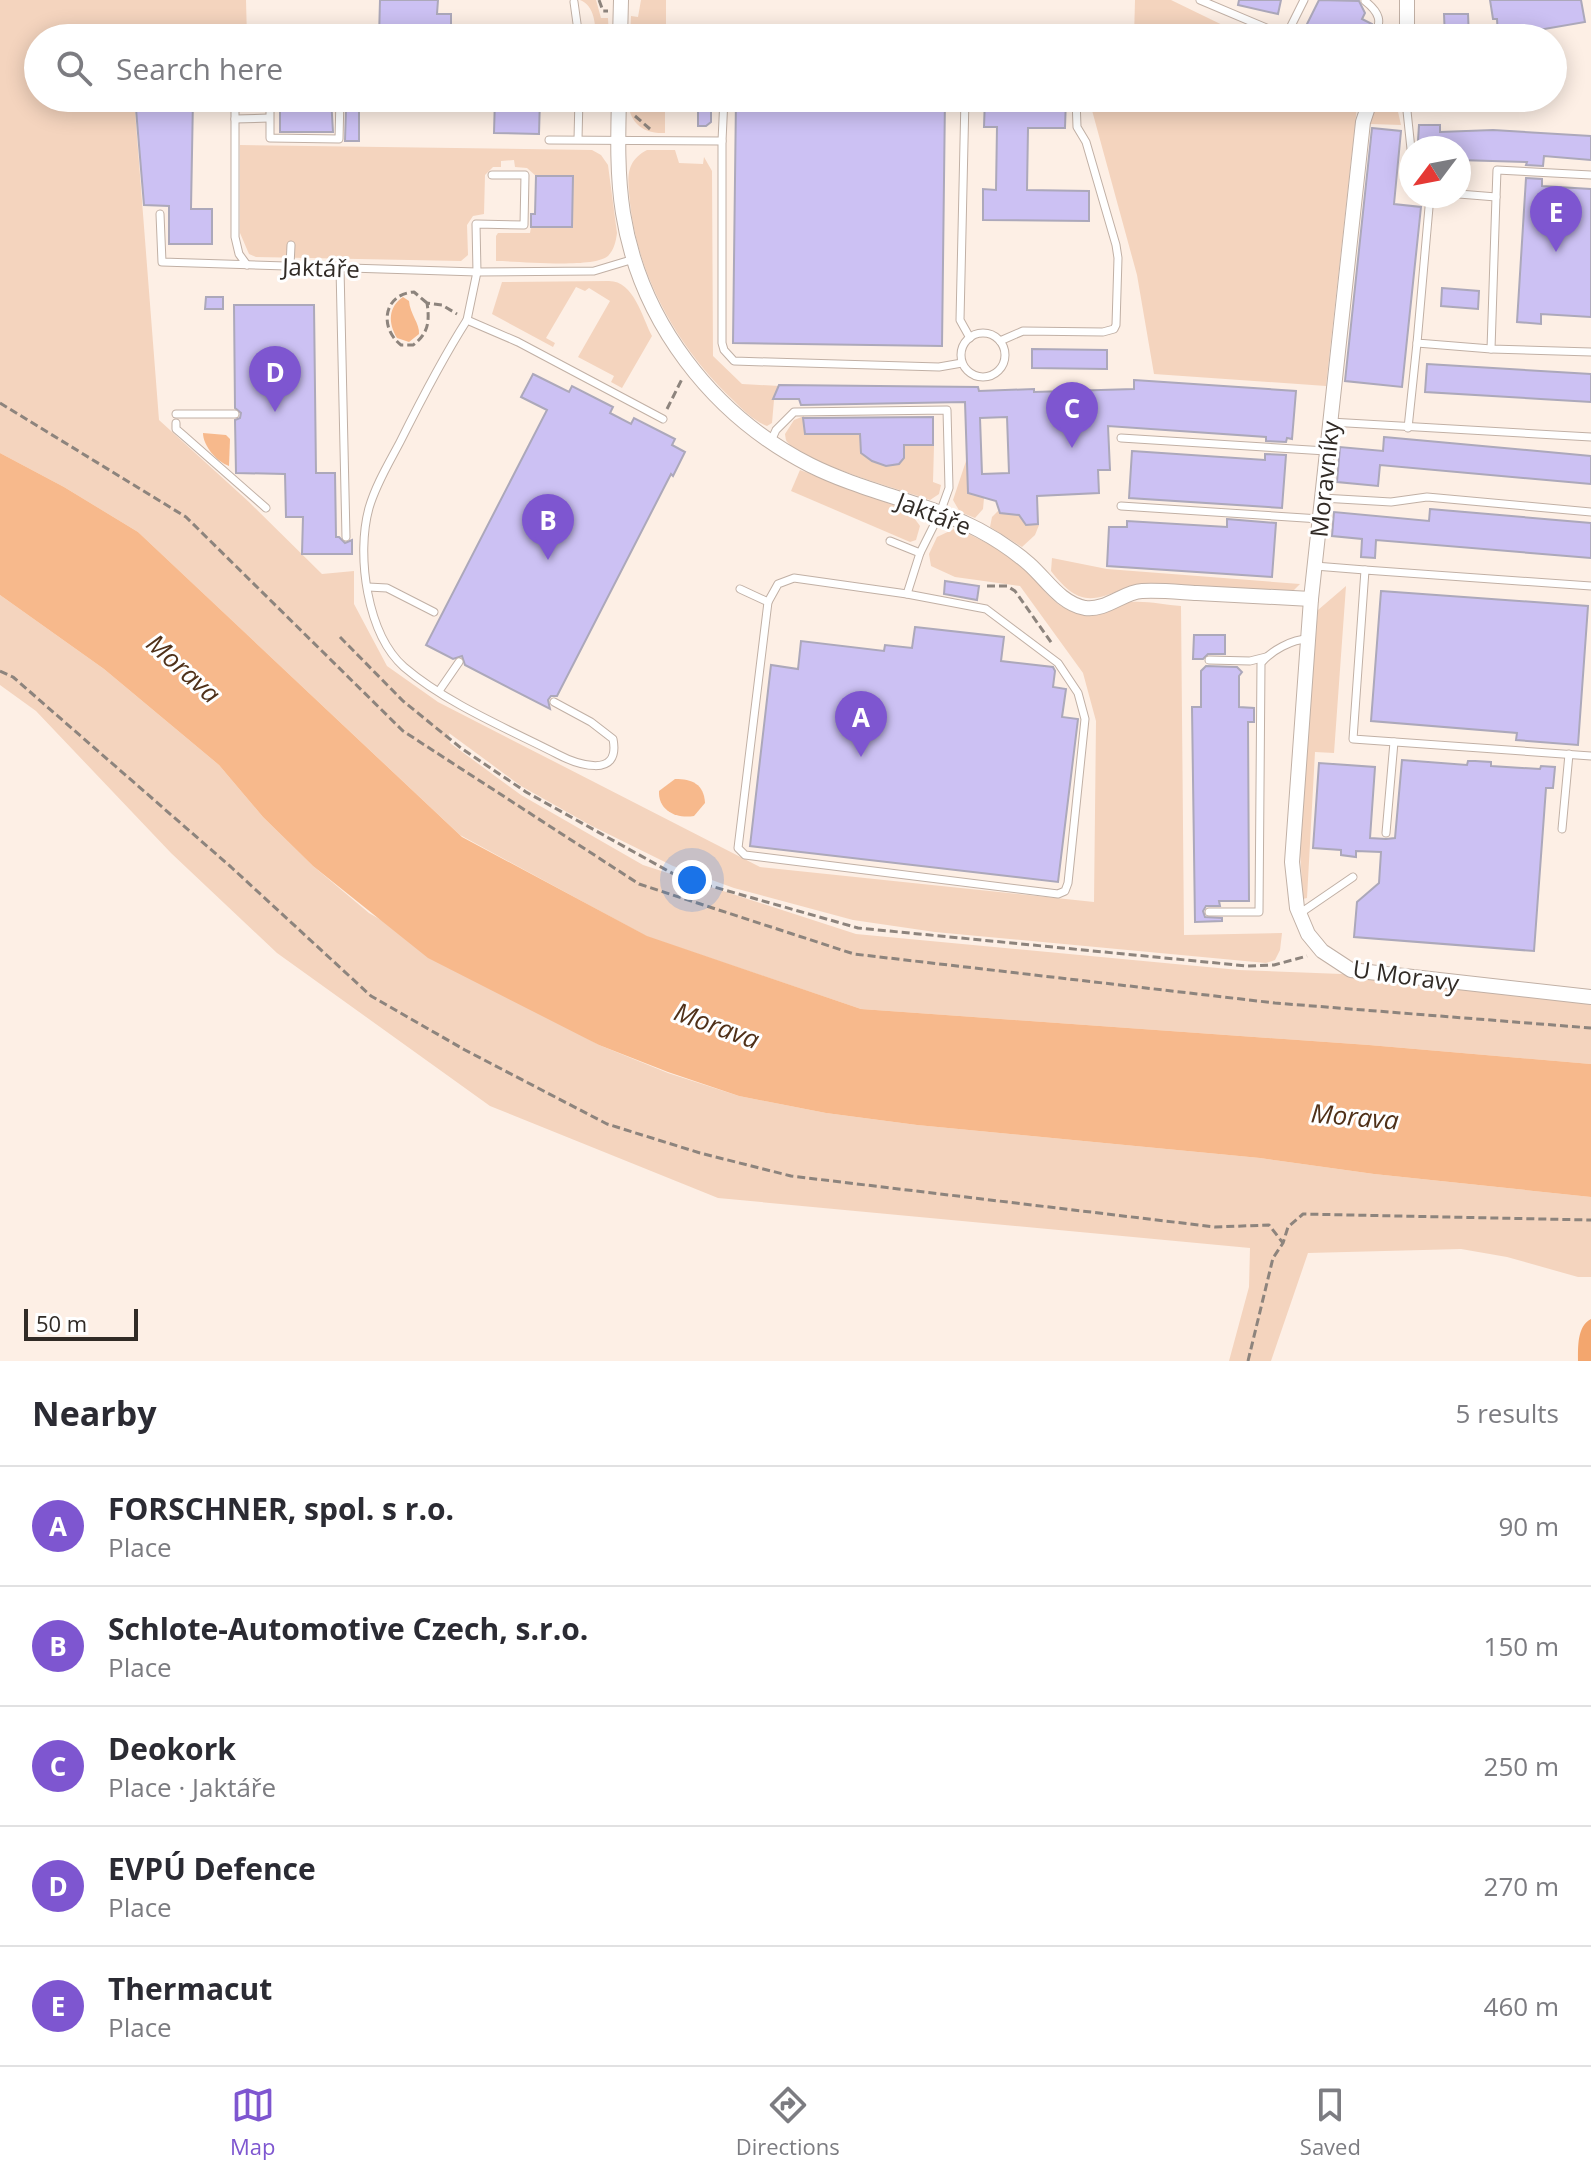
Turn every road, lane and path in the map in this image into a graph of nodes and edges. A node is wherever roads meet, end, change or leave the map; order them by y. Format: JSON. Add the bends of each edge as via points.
{"nodes":[{"id":1,"x":621,"y":0,"type":"edge"},
{"id":2,"x":1200,"y":0,"type":"edge"},
{"id":3,"x":1304,"y":0,"type":"edge"},
{"id":4,"x":1407,"y":0,"type":"edge"},
{"id":5,"x":1365,"y":1,"type":"edge"},
{"id":6,"x":574,"y":2,"type":"dead end"},
{"id":7,"x":1213,"y":3,"type":"edge"},
{"id":8,"x":577,"y":24,"type":"edge"},
{"id":9,"x":620,"y":24,"type":"edge"},
{"id":10,"x":1259,"y":24,"type":"edge"},
{"id":11,"x":1294,"y":24,"type":"edge"},
{"id":12,"x":1379,"y":24,"type":"edge"},
{"id":13,"x":1407,"y":24,"type":"edge"},
{"id":14,"x":235,"y":112,"type":"edge"},
{"id":15,"x":269,"y":112,"type":"edge"},
{"id":16,"x":340,"y":112,"type":"edge"},
{"id":17,"x":579,"y":112,"type":"edge"},
{"id":18,"x":619,"y":112,"type":"edge"},
{"id":19,"x":634,"y":112,"type":"edge"},
{"id":20,"x":723,"y":112,"type":"edge"},
{"id":21,"x":965,"y":112,"type":"edge"},
{"id":22,"x":1076,"y":112,"type":"edge"},
{"id":23,"x":1366,"y":112,"type":"edge"},
{"id":24,"x":1407,"y":112,"type":"edge"},
{"id":25,"x":269,"y":118,"type":"junction"},
{"id":26,"x":235,"y":119,"type":"junction"},
{"id":27,"x":656,"y":131,"type":"dead end"},
{"id":28,"x":1410,"y":136,"type":"edge"},
{"id":29,"x":578,"y":139,"type":"junction"},
{"id":30,"x":549,"y":140,"type":"dead end"},
{"id":31,"x":618,"y":140,"type":"junction"},
{"id":32,"x":722,"y":141,"type":"junction"},
{"id":33,"x":492,"y":175,"type":"dead end"},
{"id":34,"x":1591,"y":175,"type":"edge"},
{"id":35,"x":1471,"y":195,"type":"edge"},
{"id":36,"x":1496,"y":197,"type":"junction"},
{"id":37,"x":1429,"y":208,"type":"edge"},
{"id":38,"x":160,"y":214,"type":"dead end"},
{"id":39,"x":291,"y":245,"type":"dead end"},
{"id":40,"x":634,"y":259,"type":"junction"},
{"id":41,"x":247,"y":265,"type":"junction"},
{"id":42,"x":290,"y":266,"type":"junction"},
{"id":43,"x":340,"y":268,"type":"junction"},
{"id":44,"x":477,"y":272,"type":"junction"},
{"id":45,"x":427,"y":303,"type":"junction"},
{"id":46,"x":467,"y":320,"type":"junction"},
{"id":47,"x":970,"y":338,"type":"junction"},
{"id":48,"x":1000,"y":341,"type":"junction"},
{"id":49,"x":1417,"y":343,"type":"junction"},
{"id":50,"x":1491,"y":349,"type":"junction"},
{"id":51,"x":1591,"y":352,"type":"edge"},
{"id":52,"x":962,"y":363,"type":"junction"},
{"id":53,"x":689,"y":366,"type":"junction"},
{"id":54,"x":0,"y":403,"type":"edge"},
{"id":55,"x":235,"y":414,"type":"dead end"},
{"id":56,"x":663,"y":419,"type":"joint"},
{"id":57,"x":1330,"y":422,"type":"junction"},
{"id":58,"x":1408,"y":428,"type":"junction"},
{"id":59,"x":1591,"y":437,"type":"edge"},
{"id":60,"x":1121,"y":438,"type":"dead end"},
{"id":61,"x":771,"y":443,"type":"junction"},
{"id":62,"x":1326,"y":451,"type":"junction"},
{"id":63,"x":1322,"y":498,"type":"junction"},
{"id":64,"x":1121,"y":506,"type":"dead end"},
{"id":65,"x":266,"y":508,"type":"dead end"},
{"id":66,"x":1591,"y":512,"type":"edge"},
{"id":67,"x":940,"y":513,"type":"junction"},
{"id":68,"x":1320,"y":519,"type":"junction"},
{"id":69,"x":346,"y":537,"type":"dead end"},
{"id":70,"x":890,"y":541,"type":"dead end"},
{"id":71,"x":920,"y":553,"type":"junction"},
{"id":72,"x":1315,"y":566,"type":"junction"},
{"id":73,"x":1365,"y":570,"type":"junction"},
{"id":74,"x":987,"y":586,"type":"dead end"},
{"id":75,"x":1591,"y":586,"type":"edge"},
{"id":76,"x":368,"y":587,"type":"junction"},
{"id":77,"x":740,"y":589,"type":"dead end"},
{"id":78,"x":907,"y":594,"type":"junction"},
{"id":79,"x":1311,"y":599,"type":"junction"},
{"id":80,"x":768,"y":602,"type":"junction"},
{"id":81,"x":434,"y":612,"type":"dead end"},
{"id":82,"x":1308,"y":639,"type":"junction"},
{"id":83,"x":1266,"y":657,"type":"junction"},
{"id":84,"x":1209,"y":660,"type":"dead end"},
{"id":85,"x":1054,"y":661,"type":"junction"},
{"id":86,"x":459,"y":662,"type":"dead end"},
{"id":87,"x":0,"y":671,"type":"edge"},
{"id":88,"x":439,"y":691,"type":"junction"},
{"id":89,"x":554,"y":702,"type":"dead end"},
{"id":90,"x":1394,"y":742,"type":"junction"},
{"id":91,"x":1569,"y":754,"type":"junction"},
{"id":92,"x":1591,"y":756,"type":"edge"},
{"id":93,"x":1562,"y":829,"type":"dead end"},
{"id":94,"x":1386,"y":833,"type":"dead end"},
{"id":95,"x":1292,"y":862,"type":"joint"},
{"id":96,"x":1353,"y":877,"type":"dead end"},
{"id":97,"x":1209,"y":912,"type":"dead end"},
{"id":98,"x":1299,"y":914,"type":"junction"},
{"id":99,"x":1591,"y":997,"type":"edge"},
{"id":100,"x":1591,"y":1028,"type":"edge"},
{"id":101,"x":1591,"y":1220,"type":"edge"},
{"id":102,"x":1283,"y":1243,"type":"junction"},
{"id":103,"x":1248,"y":1361,"type":"edge"}],
"edges":[{"from":1,"to":9,"type":"street"},
{"from":2,"to":7,"type":"lane"},
{"from":3,"to":11,"type":"lane"},
{"from":4,"to":13,"type":"street"},
{"from":5,"to":12,"type":"lane","via":[[1379,15]]},
{"from":6,"to":8,"type":"lane"},
{"from":7,"to":10,"type":"lane"},
{"from":14,"to":26,"type":"lane"},
{"from":15,"to":25,"type":"lane"},
{"from":16,"to":25,"type":"lane","via":[[339,139],[270,138]]},
{"from":17,"to":29,"type":"lane"},
{"from":18,"to":31,"type":"street","name":"Jaktáře"},
{"from":19,"to":27,"type":"path"},
{"from":20,"to":32,"type":"lane"},
{"from":21,"to":47,"type":"lane","via":[[960,320]]},
{"from":22,"to":48,"type":"lane","via":[[1116,245],[1116,325],[1103,332],[1023,331]]},
{"from":23,"to":57,"type":"street","name":"Moravníky"},
{"from":24,"to":28,"type":"lane"},
{"from":25,"to":26,"type":"lane"},
{"from":26,"to":41,"type":"lane","via":[[235,237]]},
{"from":29,"to":30,"type":"lane"},
{"from":29,"to":31,"type":"lane"},
{"from":31,"to":32,"type":"lane"},
{"from":31,"to":40,"type":"street","name":"Jaktáře","via":[[621,204]]},
{"from":32,"to":52,"type":"lane","via":[[722,343],[729,358],[739,363]]},
{"from":33,"to":44,"type":"lane","via":[[525,175],[524,225],[476,224]]},
{"from":34,"to":36,"type":"lane","via":[[1497,170]]},
{"from":35,"to":36,"type":"lane"},
{"from":36,"to":50,"type":"lane"},
{"from":37,"to":49,"type":"lane"},
{"from":38,"to":41,"type":"lane","name":"Jaktáře","via":[[162,262]]},
{"from":39,"to":42,"type":"lane"},
{"from":40,"to":44,"type":"lane","name":"Jaktáře","via":[[594,271]]},
{"from":40,"to":53,"type":"street","name":"Jaktáře","via":[[660,322]]},
{"from":41,"to":42,"type":"lane","name":"Jaktáře"},
{"from":42,"to":43,"type":"lane","name":"Jaktáře"},
{"from":43,"to":44,"type":"lane","name":"Jaktáře"},
{"from":43,"to":69,"type":"lane"},
{"from":44,"to":46,"type":"lane"},
{"from":45,"to":45,"type":"path","via":[[425,333],[413,345],[401,345],[387,324],[392,301],[414,292]]},
{"from":45,"to":46,"type":"path","via":[[442,305]]},
{"from":46,"to":56,"type":"lane"},
{"from":46,"to":76,"type":"lane","via":[[376,487],[366,535]]},
{"from":47,"to":48,"type":"lane","via":[[988,334]]},
{"from":47,"to":52,"type":"lane"},
{"from":48,"to":52,"type":"lane","via":[[1006,354],[997,373],[977,377]]},
{"from":49,"to":50,"type":"lane"},
{"from":49,"to":58,"type":"lane"},
{"from":50,"to":51,"type":"lane"},
{"from":53,"to":56,"type":"path"},
{"from":53,"to":61,"type":"street","name":"Jaktáře","via":[[715,396]]},
{"from":54,"to":100,"type":"path","via":[[186,517],[403,731],[639,884],[854,954],[1275,1003]]},
{"from":55,"to":65,"type":"lane","via":[[176,418],[176,429]]},
{"from":57,"to":58,"type":"lane"},
{"from":57,"to":62,"type":"street","name":"Moravníky"},
{"from":58,"to":59,"type":"lane"},
{"from":60,"to":62,"type":"lane"},
{"from":61,"to":67,"type":"street","name":"Jaktáře","via":[[846,480]]},
{"from":61,"to":67,"type":"lane","via":[[794,412],[947,410],[949,488]]},
{"from":62,"to":63,"type":"street","name":"Moravníky"},
{"from":63,"to":66,"type":"lane","via":[[1391,502],[1427,497]]},
{"from":63,"to":68,"type":"street","name":"Moravníky"},
{"from":64,"to":68,"type":"lane"},
{"from":67,"to":71,"type":"lane"},
{"from":67,"to":79,"type":"street","name":"Jaktáře","via":[[1016,554],[1061,597],[1084,607],[1144,591]]},
{"from":68,"to":72,"type":"street","name":"Moravníky"},
{"from":70,"to":71,"type":"lane"},
{"from":71,"to":78,"type":"lane"},
{"from":72,"to":73,"type":"lane"},
{"from":72,"to":79,"type":"street","name":"Moravníky"},
{"from":73,"to":75,"type":"lane"},
{"from":73,"to":90,"type":"lane","via":[[1353,739]]},
{"from":74,"to":85,"type":"path","via":[[1015,591],[1055,648]]},
{"from":76,"to":81,"type":"lane","via":[[387,588]]},
{"from":76,"to":88,"type":"lane","via":[[371,612],[389,649],[403,666]]},
{"from":77,"to":80,"type":"lane"},
{"from":78,"to":80,"type":"lane","via":[[794,578],[778,584]]},
{"from":78,"to":85,"type":"lane","via":[[986,609]]},
{"from":79,"to":82,"type":"street","name":"Moravníky"},
{"from":80,"to":85,"type":"lane","via":[[738,848],[745,855],[1065,891],[1085,719],[1078,693]]},
{"from":82,"to":83,"type":"lane","via":[[1297,639]]},
{"from":82,"to":95,"type":"street","name":"Moravníky"},
{"from":83,"to":84,"type":"lane"},
{"from":83,"to":97,"type":"lane","via":[[1261,663],[1259,912]]},
{"from":86,"to":88,"type":"lane"},
{"from":87,"to":102,"type":"path","via":[[220,857],[371,996],[607,1124],[791,1176],[1215,1227],[1269,1225]]},
{"from":88,"to":89,"type":"lane","via":[[578,764],[593,767],[607,762],[614,746],[607,733]]},
{"from":90,"to":91,"type":"lane"},
{"from":90,"to":94,"type":"lane"},
{"from":91,"to":92,"type":"lane"},
{"from":91,"to":93,"type":"lane"},
{"from":95,"to":98,"type":"street","name":"U Moravy"},
{"from":96,"to":98,"type":"lane"},
{"from":98,"to":99,"type":"street","name":"U Moravy","via":[[1322,951],[1351,970]]},
{"from":101,"to":102,"type":"path","via":[[1303,1214],[1288,1227]]},
{"from":102,"to":103,"type":"path","via":[[1273,1258]]}]}
